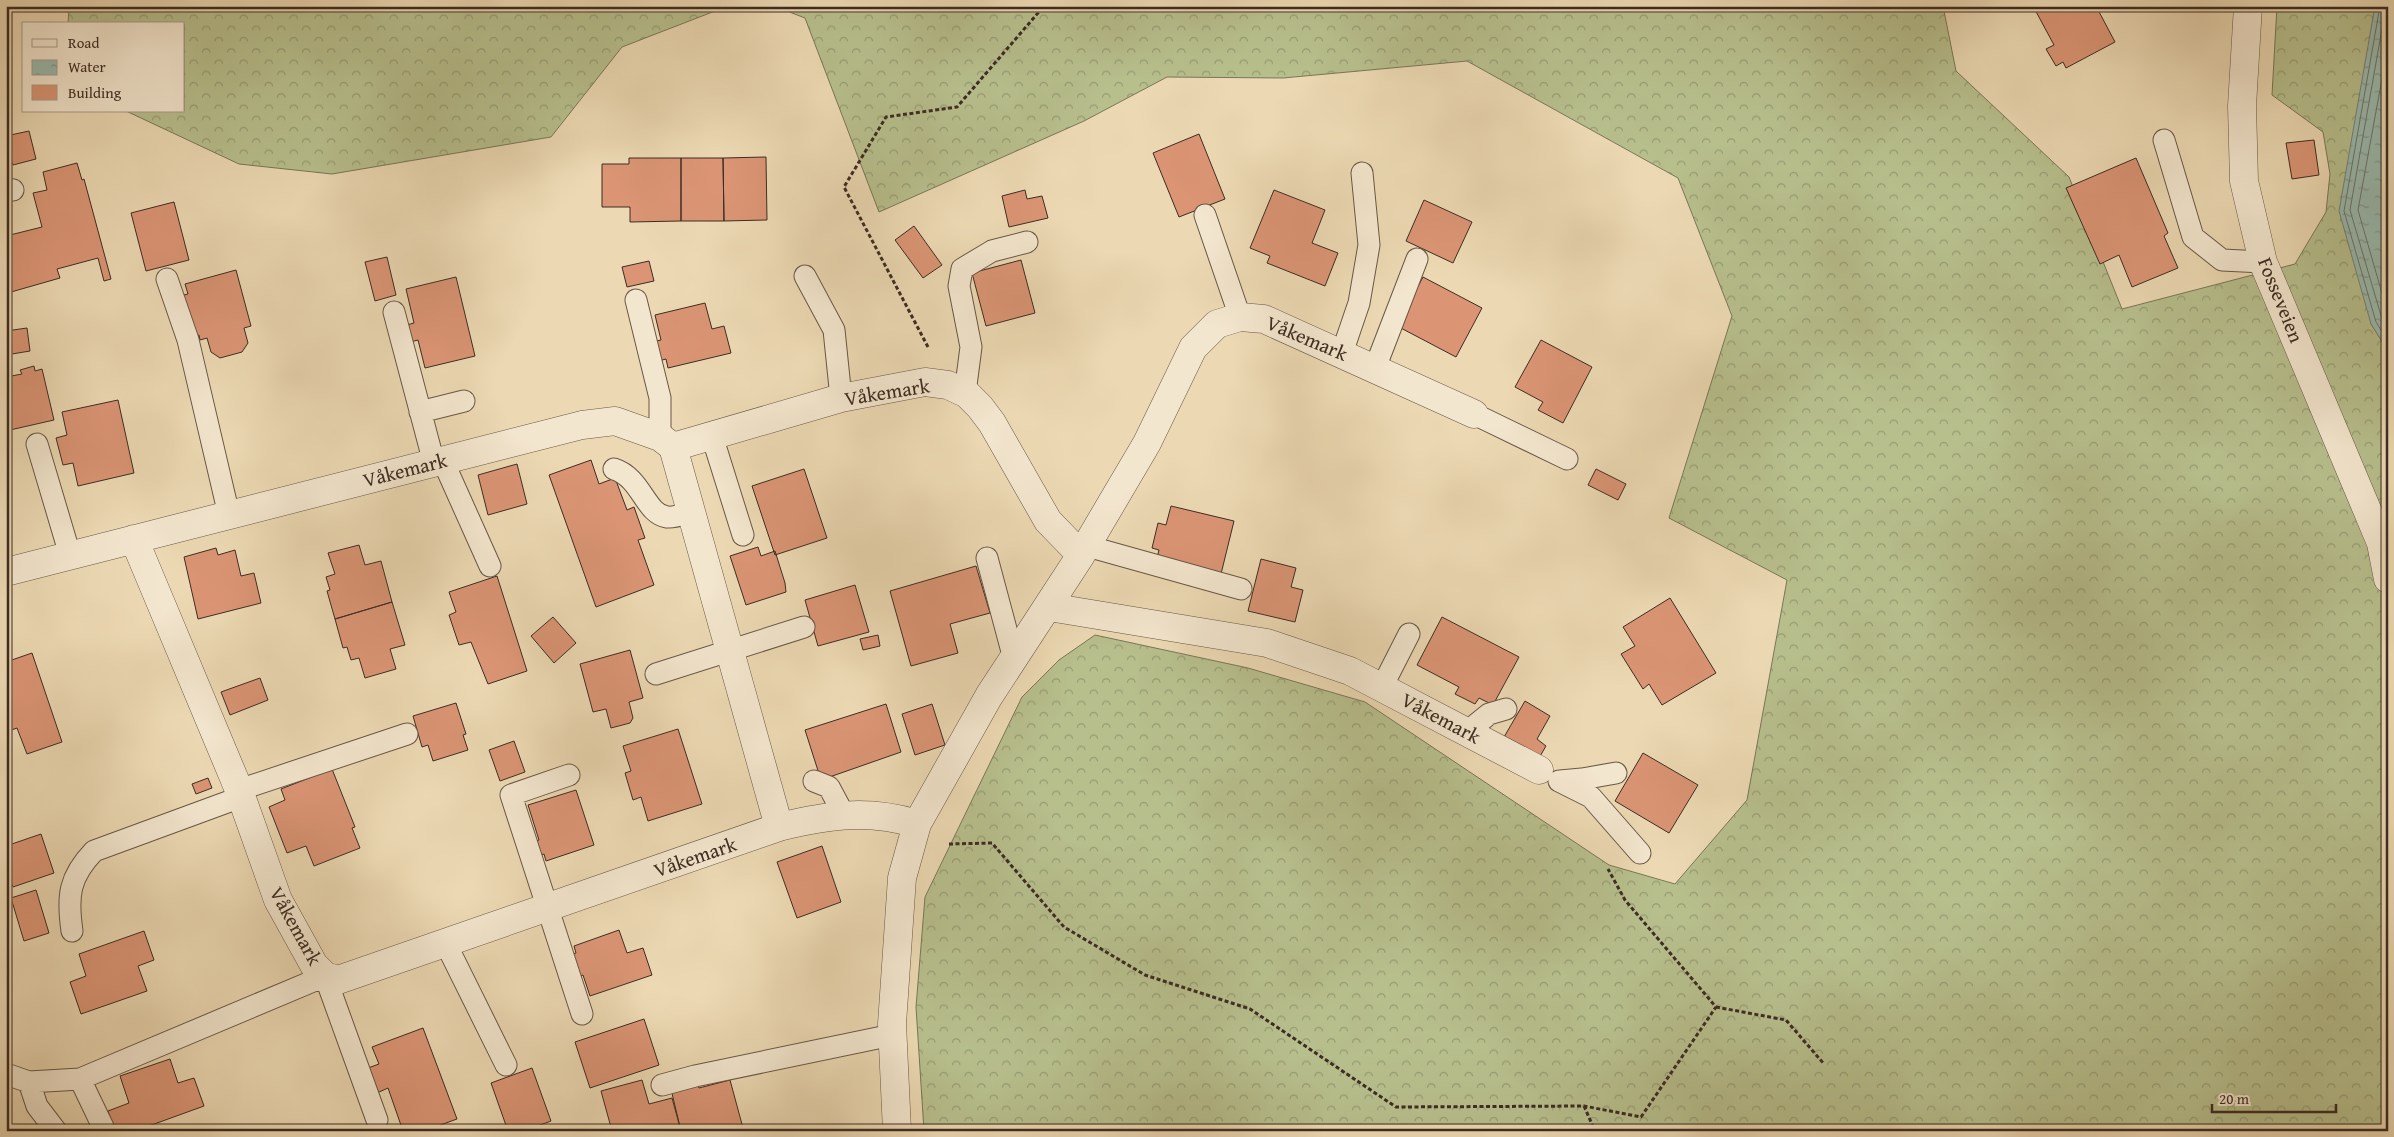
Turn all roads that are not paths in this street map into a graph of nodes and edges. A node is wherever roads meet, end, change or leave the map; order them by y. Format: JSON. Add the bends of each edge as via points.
{"nodes":[{"id":1,"x":2248,"y":6,"type":"edge"},
{"id":2,"x":2164,"y":140,"type":"dead end"},
{"id":3,"x":1362,"y":173,"type":"dead end"},
{"id":4,"x":1205,"y":215,"type":"dead end"},
{"id":5,"x":1026,"y":242,"type":"dead end"},
{"id":6,"x":1417,"y":259,"type":"dead end"},
{"id":7,"x":2263,"y":262,"type":"junction"},
{"id":8,"x":805,"y":276,"type":"dead end"},
{"id":9,"x":167,"y":279,"type":"dead end"},
{"id":10,"x":636,"y":300,"type":"dead end"},
{"id":11,"x":394,"y":312,"type":"dead end"},
{"id":12,"x":1240,"y":317,"type":"junction"},
{"id":13,"x":1342,"y":353,"type":"junction"},
{"id":14,"x":1375,"y":368,"type":"junction"},
{"id":15,"x":957,"y":389,"type":"junction"},
{"id":16,"x":841,"y":398,"type":"junction"},
{"id":17,"x":464,"y":401,"type":"dead end"},
{"id":18,"x":420,"y":412,"type":"junction"},
{"id":19,"x":1474,"y":414,"type":"joint"},
{"id":20,"x":712,"y":436,"type":"junction"},
{"id":21,"x":666,"y":442,"type":"junction"},
{"id":22,"x":37,"y":444,"type":"dead end"},
{"id":23,"x":1566,"y":459,"type":"dead end"},
{"id":24,"x":438,"y":462,"type":"junction"},
{"id":25,"x":614,"y":469,"type":"dead end"},
{"id":26,"x":690,"y":512,"type":"junction"},
{"id":27,"x":230,"y":515,"type":"junction"},
{"id":28,"x":743,"y":535,"type":"dead end"},
{"id":29,"x":134,"y":540,"type":"junction"},
{"id":30,"x":1084,"y":550,"type":"junction"},
{"id":31,"x":70,"y":555,"type":"junction"},
{"id":32,"x":987,"y":558,"type":"dead end"},
{"id":33,"x":490,"y":566,"type":"dead end"},
{"id":34,"x":6,"y":572,"type":"edge"},
{"id":35,"x":2388,"y":579,"type":"edge"},
{"id":36,"x":1241,"y":589,"type":"dead end"},
{"id":37,"x":1049,"y":607,"type":"junction"},
{"id":38,"x":804,"y":627,"type":"dead end"},
{"id":39,"x":1409,"y":634,"type":"dead end"},
{"id":40,"x":729,"y":652,"type":"junction"},
{"id":41,"x":1014,"y":659,"type":"junction"},
{"id":42,"x":656,"y":674,"type":"dead end"},
{"id":43,"x":1382,"y":687,"type":"junction"},
{"id":44,"x":1506,"y":709,"type":"dead end"},
{"id":45,"x":1468,"y":731,"type":"junction"},
{"id":46,"x":408,"y":734,"type":"dead end"},
{"id":47,"x":1616,"y":772,"type":"dead end"},
{"id":48,"x":568,"y":774,"type":"dead end"},
{"id":49,"x":1549,"y":776,"type":"junction"},
{"id":50,"x":814,"y":781,"type":"dead end"},
{"id":51,"x":240,"y":794,"type":"junction"},
{"id":52,"x":844,"y":815,"type":"junction"},
{"id":53,"x":780,"y":827,"type":"junction"},
{"id":54,"x":914,"y":834,"type":"junction"},
{"id":55,"x":1640,"y":853,"type":"dead end"},
{"id":56,"x":549,"y":908,"type":"junction"},
{"id":57,"x":72,"y":931,"type":"dead end"},
{"id":58,"x":446,"y":944,"type":"junction"},
{"id":59,"x":325,"y":976,"type":"junction"},
{"id":60,"x":582,"y":1014,"type":"dead end"},
{"id":61,"x":892,"y":1035,"type":"junction"},
{"id":62,"x":506,"y":1065,"type":"dead end"},
{"id":63,"x":6,"y":1074,"type":"edge"},
{"id":64,"x":80,"y":1079,"type":"junction"},
{"id":65,"x":29,"y":1082,"type":"junction"},
{"id":66,"x":662,"y":1085,"type":"dead end"},
{"id":67,"x":378,"y":1120,"type":"dead end"},
{"id":68,"x":103,"y":1127,"type":"dead end"},
{"id":69,"x":56,"y":1131,"type":"edge"},
{"id":70,"x":897,"y":1131,"type":"edge"}],
"edges":[{"from":1,"to":7,"type":"street","name":"Fosseveien","via":[[2242,106],[2244,180]]},
{"from":2,"to":7,"type":"lane","via":[[2193,236],[2222,260]]},
{"from":3,"to":13,"type":"lane","via":[[1369,245],[1359,303]]},
{"from":4,"to":12,"type":"lane"},
{"from":5,"to":15,"type":"lane","via":[[992,250],[962,269],[959,286],[971,347]]},
{"from":6,"to":14,"type":"lane"},
{"from":7,"to":35,"type":"street","name":"Fosseveien","via":[[2381,543]]},
{"from":8,"to":16,"type":"lane","via":[[834,330]]},
{"from":9,"to":27,"type":"lane","via":[[188,340]]},
{"from":10,"to":21,"type":"lane","via":[[660,398]]},
{"from":11,"to":18,"type":"lane"},
{"from":12,"to":13,"type":"street","name":"Våkemark","via":[[1264,318]]},
{"from":12,"to":30,"type":"street","name":"Våkemark","via":[[1217,324],[1193,348],[1147,442]]},
{"from":13,"to":14,"type":"street","name":"Våkemark"},
{"from":14,"to":19,"type":"street","name":"Våkemark"},
{"from":15,"to":16,"type":"street","name":"Våkemark","via":[[925,382]]},
{"from":15,"to":30,"type":"street","via":[[992,423],[1048,521]]},
{"from":16,"to":20,"type":"street","name":"Våkemark"},
{"from":17,"to":18,"type":"lane"},
{"from":18,"to":24,"type":"lane"},
{"from":19,"to":23,"type":"lane"},
{"from":20,"to":21,"type":"street","name":"Våkemark"},
{"from":20,"to":28,"type":"lane"},
{"from":21,"to":24,"type":"street","name":"Våkemark","via":[[615,421],[582,425]]},
{"from":21,"to":26,"type":"street"},
{"from":22,"to":31,"type":"lane"},
{"from":24,"to":27,"type":"street","name":"Våkemark"},
{"from":24,"to":33,"type":"lane"},
{"from":25,"to":26,"type":"lane","via":[[626,473],[655,512],[668,518]]},
{"from":26,"to":40,"type":"street"},
{"from":27,"to":29,"type":"street","name":"Våkemark"},
{"from":29,"to":31,"type":"street","name":"Våkemark"},
{"from":29,"to":51,"type":"street","name":"Våkemark"},
{"from":30,"to":36,"type":"lane"},
{"from":30,"to":37,"type":"street","name":"Våkemark"},
{"from":31,"to":34,"type":"street","name":"Våkemark"},
{"from":32,"to":41,"type":"lane"},
{"from":37,"to":41,"type":"street","name":"Våkemark"},
{"from":37,"to":43,"type":"street","name":"Våkemark","via":[[1267,642],[1350,671]]},
{"from":38,"to":40,"type":"lane"},
{"from":39,"to":43,"type":"lane"},
{"from":40,"to":42,"type":"lane"},
{"from":40,"to":53,"type":"street"},
{"from":41,"to":54,"type":"street","name":"Våkemark","via":[[989,696]]},
{"from":43,"to":45,"type":"street","name":"Våkemark"},
{"from":44,"to":45,"type":"lane","via":[[1489,714]]},
{"from":45,"to":49,"type":"street","name":"Våkemark"},
{"from":46,"to":51,"type":"lane"},
{"from":47,"to":49,"type":"lane","via":[[1582,779]]},
{"from":48,"to":56,"type":"lane","via":[[511,795]]},
{"from":49,"to":55,"type":"lane","via":[[1591,797]]},
{"from":50,"to":52,"type":"lane","via":[[828,787]]},
{"from":51,"to":57,"type":"lane","via":[[94,850],[78,867],[68,902]]},
{"from":51,"to":59,"type":"street","name":"Våkemark","via":[[278,900],[314,965]]},
{"from":52,"to":53,"type":"street","name":"Våkemark"},
{"from":52,"to":54,"type":"street","name":"Våkemark","via":[[895,817]]},
{"from":53,"to":56,"type":"street","name":"Våkemark"},
{"from":54,"to":61,"type":"street","name":"Våkemark","via":[[902,878]]},
{"from":56,"to":58,"type":"street","name":"Våkemark"},
{"from":56,"to":60,"type":"lane"},
{"from":58,"to":59,"type":"street","name":"Våkemark","via":[[355,976],[338,980]]},
{"from":58,"to":62,"type":"lane"},
{"from":59,"to":64,"type":"lane"},
{"from":59,"to":67,"type":"lane"},
{"from":61,"to":66,"type":"lane"},
{"from":61,"to":70,"type":"street","name":"Våkemark"},
{"from":63,"to":65,"type":"lane"},
{"from":64,"to":65,"type":"lane"},
{"from":64,"to":68,"type":"lane"},
{"from":65,"to":69,"type":"lane","via":[[37,1106]]}]}
